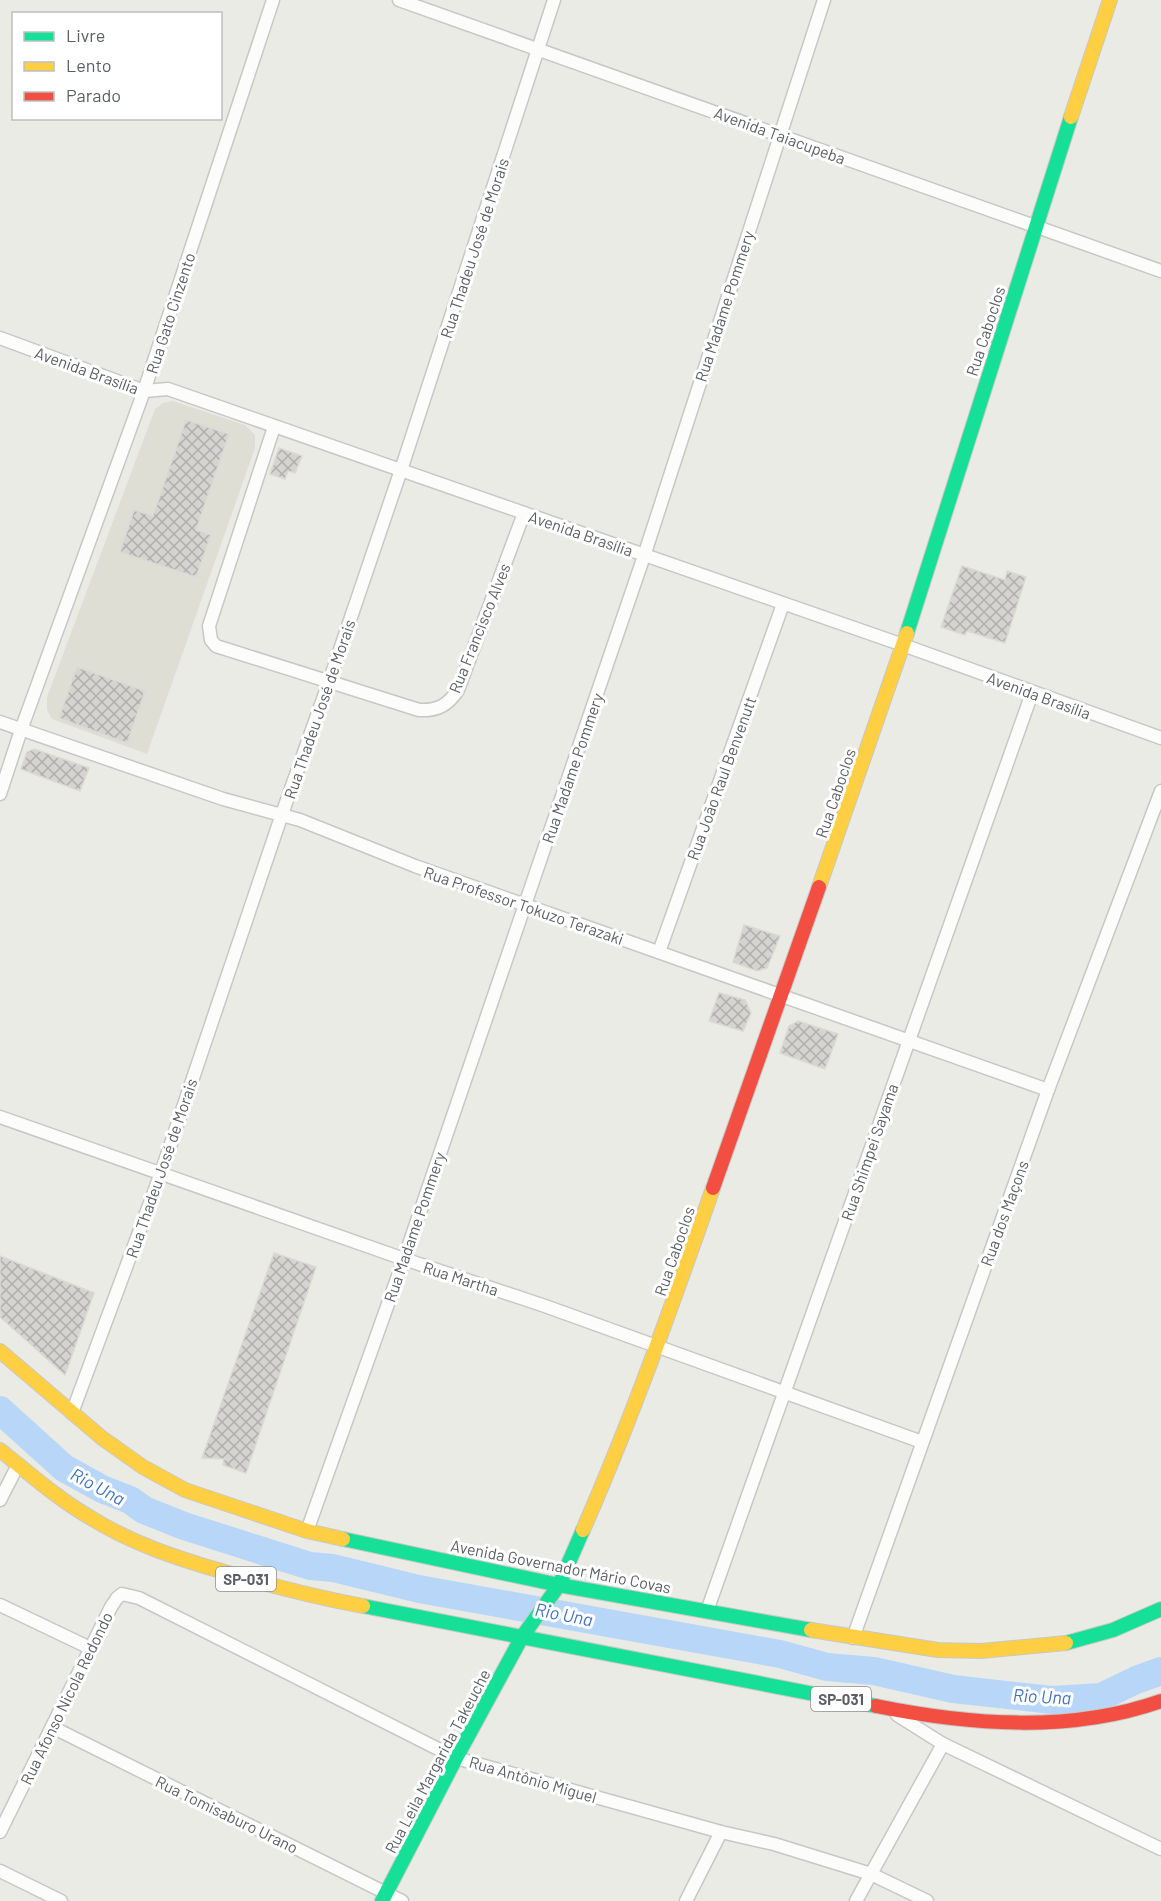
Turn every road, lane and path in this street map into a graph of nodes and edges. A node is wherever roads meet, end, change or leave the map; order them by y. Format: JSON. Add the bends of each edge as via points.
{"nodes":[{"id":1,"x":273,"y":0,"type":"edge"},
{"id":2,"x":399,"y":0,"type":"edge"},
{"id":3,"x":554,"y":0,"type":"edge"},
{"id":4,"x":824,"y":0,"type":"edge"},
{"id":5,"x":1110,"y":0,"type":"edge"},
{"id":6,"x":538,"y":49,"type":"junction"},
{"id":7,"x":779,"y":134,"type":"junction"},
{"id":8,"x":1035,"y":227,"type":"junction"},
{"id":9,"x":1161,"y":271,"type":"edge"},
{"id":10,"x":0,"y":338,"type":"edge"},
{"id":11,"x":144,"y":392,"type":"junction"},
{"id":12,"x":274,"y":428,"type":"junction"},
{"id":13,"x":401,"y":470,"type":"junction"},
{"id":14,"x":524,"y":513,"type":"junction"},
{"id":15,"x":644,"y":556,"type":"junction"},
{"id":16,"x":783,"y":604,"type":"junction"},
{"id":17,"x":903,"y":645,"type":"junction"},
{"id":18,"x":329,"y":682,"type":"junction"},
{"id":19,"x":1032,"y":693,"type":"junction"},
{"id":20,"x":0,"y":722,"type":"edge"},
{"id":21,"x":21,"y":730,"type":"junction"},
{"id":22,"x":1161,"y":738,"type":"edge"},
{"id":23,"x":1161,"y":791,"type":"edge"},
{"id":24,"x":0,"y":794,"type":"edge"},
{"id":25,"x":282,"y":814,"type":"junction"},
{"id":26,"x":525,"y":905,"type":"junction"},
{"id":27,"x":659,"y":952,"type":"junction"},
{"id":28,"x":782,"y":996,"type":"junction"},
{"id":29,"x":908,"y":1041,"type":"junction"},
{"id":30,"x":1048,"y":1090,"type":"junction"},
{"id":31,"x":0,"y":1117,"type":"edge"},
{"id":32,"x":161,"y":1173,"type":"junction"},
{"id":33,"x":404,"y":1259,"type":"junction"},
{"id":34,"x":658,"y":1346,"type":"junction"},
{"id":35,"x":0,"y":1351,"type":"edge"},
{"id":36,"x":785,"y":1394,"type":"junction"},
{"id":37,"x":72,"y":1413,"type":"junction"},
{"id":38,"x":922,"y":1442,"type":"junction"},
{"id":39,"x":0,"y":1450,"type":"edge"},
{"id":40,"x":18,"y":1465,"type":"junction"},
{"id":41,"x":0,"y":1500,"type":"edge"},
{"id":42,"x":307,"y":1531,"type":"junction"},
{"id":43,"x":557,"y":1589,"type":"junction"},
{"id":44,"x":117,"y":1598,"type":"joint"},
{"id":45,"x":0,"y":1605,"type":"edge"},
{"id":46,"x":1161,"y":1609,"type":"edge"},
{"id":47,"x":707,"y":1611,"type":"junction"},
{"id":48,"x":534,"y":1620,"type":"joint"},
{"id":49,"x":522,"y":1637,"type":"junction"},
{"id":50,"x":853,"y":1638,"type":"junction"},
{"id":51,"x":90,"y":1648,"type":"junction"},
{"id":52,"x":1161,"y":1701,"type":"edge"},
{"id":53,"x":889,"y":1709,"type":"junction"},
{"id":54,"x":52,"y":1727,"type":"junction"},
{"id":55,"x":943,"y":1744,"type":"junction"},
{"id":56,"x":456,"y":1758,"type":"junction"},
{"id":57,"x":0,"y":1832,"type":"edge"},
{"id":58,"x":722,"y":1832,"type":"junction"},
{"id":59,"x":1161,"y":1849,"type":"edge"},
{"id":60,"x":0,"y":1871,"type":"edge"},
{"id":61,"x":871,"y":1874,"type":"junction"},
{"id":62,"x":384,"y":1897,"type":"edge"},
{"id":63,"x":61,"y":1901,"type":"edge"},
{"id":64,"x":402,"y":1901,"type":"edge"},
{"id":65,"x":686,"y":1901,"type":"edge"},
{"id":66,"x":856,"y":1901,"type":"edge"},
{"id":67,"x":927,"y":1901,"type":"edge"}],
"edges":[{"from":1,"to":11,"type":"street","name":"Rua Gato Cinzento"},
{"from":2,"to":6,"type":"street","name":"Avenida Taiacupeba"},
{"from":3,"to":6,"type":"street","name":"Rua Thadeu José de Morais"},
{"from":4,"to":7,"type":"street","name":"Rua Madame Pommery"},
{"from":5,"to":8,"type":"main road","name":"Rua Caboclos"},
{"from":6,"to":7,"type":"street","name":"Avenida Taiacupeba"},
{"from":6,"to":13,"type":"street","name":"Rua Thadeu José de Morais"},
{"from":7,"to":8,"type":"street","name":"Avenida Taiacupeba"},
{"from":7,"to":15,"type":"street","name":"Rua Madame Pommery"},
{"from":8,"to":9,"type":"street","name":"Avenida Taiacupeba"},
{"from":8,"to":17,"type":"main road","name":"Rua Caboclos"},
{"from":10,"to":11,"type":"street","name":"Avenida Brasília"},
{"from":11,"to":12,"type":"street","name":"Avenida Brasília","via":[[168,389]]},
{"from":11,"to":21,"type":"street","name":"Rua Gato Cinzento"},
{"from":12,"to":13,"type":"street","name":"Avenida Brasília"},
{"from":12,"to":18,"type":"street","name":"Rua Francisco Alves","via":[[209,634],[216,646]]},
{"from":13,"to":14,"type":"street","name":"Avenida Brasília"},
{"from":13,"to":18,"type":"street","name":"Rua Thadeu José de Morais"},
{"from":14,"to":15,"type":"street","name":"Avenida Brasília"},
{"from":14,"to":18,"type":"street","name":"Rua Francisco Alves","via":[[458,690],[444,706],[433,711],[419,710]]},
{"from":15,"to":16,"type":"street","name":"Avenida Brasília"},
{"from":15,"to":26,"type":"street","name":"Rua Madame Pommery"},
{"from":16,"to":17,"type":"street","name":"Avenida Brasília"},
{"from":16,"to":27,"type":"street","name":"Rua João Raul Benvenutt"},
{"from":17,"to":19,"type":"street","name":"Avenida Brasília"},
{"from":17,"to":28,"type":"main road","name":"Rua Caboclos"},
{"from":18,"to":25,"type":"street","name":"Rua Thadeu José de Morais"},
{"from":19,"to":22,"type":"street","name":"Avenida Brasília"},
{"from":19,"to":29,"type":"street","name":"Rua Shimpei Sayama"},
{"from":20,"to":21,"type":"street","name":"Rua Professor Tokuzo Terazaki"},
{"from":21,"to":24,"type":"street","name":"Rua Gato Cinzento"},
{"from":21,"to":25,"type":"street","name":"Rua Professor Tokuzo Terazaki","via":[[223,799]]},
{"from":23,"to":30,"type":"street","name":"Rua dos Maçons"},
{"from":25,"to":26,"type":"street","name":"Rua Professor Tokuzo Terazaki"},
{"from":25,"to":32,"type":"street","name":"Rua Thadeu José de Morais"},
{"from":26,"to":27,"type":"street","name":"Rua Professor Tokuzo Terazaki"},
{"from":26,"to":33,"type":"street","name":"Rua Madame Pommery"},
{"from":27,"to":28,"type":"street","name":"Rua Professor Tokuzo Terazaki"},
{"from":28,"to":29,"type":"street","name":"Rua Professor Tokuzo Terazaki"},
{"from":28,"to":34,"type":"main road","name":"Rua Caboclos"},
{"from":29,"to":30,"type":"street","name":"Rua Professor Tokuzo Terazaki"},
{"from":29,"to":36,"type":"street","name":"Rua Shimpei Sayama"},
{"from":30,"to":38,"type":"street","name":"Rua dos Maçons"},
{"from":31,"to":32,"type":"street","name":"Rua Martha"},
{"from":32,"to":33,"type":"street","name":"Rua Martha"},
{"from":32,"to":37,"type":"street","name":"Rua Thadeu José de Morais"},
{"from":33,"to":34,"type":"street","name":"Rua Martha"},
{"from":33,"to":42,"type":"street","name":"Rua Madame Pommery"},
{"from":34,"to":36,"type":"street","name":"Rua Martha"},
{"from":34,"to":43,"type":"main road","name":"Rua Caboclos"},
{"from":35,"to":37,"type":"main road","name":"Avenida Governador Mário Covas"},
{"from":36,"to":38,"type":"street","name":"Rua Martha"},
{"from":36,"to":47,"type":"street","name":"Rua Shimpei Sayama"},
{"from":37,"to":42,"type":"main road","name":"Avenida Governador Mário Covas","via":[[143,1467],[185,1490]]},
{"from":38,"to":50,"type":"street","name":"Rua dos Maçons"},
{"from":39,"to":40,"type":"main road","number":"SP-031"},
{"from":40,"to":41,"type":"street"},
{"from":40,"to":49,"type":"main road","number":"SP-031","via":[[92,1520],[177,1558],[330,1600]]},
{"from":42,"to":43,"type":"main road","name":"Avenida Governador Mário Covas"},
{"from":43,"to":47,"type":"main road","name":"Avenida Governador Mário Covas"},
{"from":43,"to":48,"type":"main road","name":"Rua Caboclos"},
{"from":44,"to":51,"type":"street","name":"Rua Afonso Nicola Redondo"},
{"from":44,"to":56,"type":"street","name":"Rua Antônio Miguel","via":[[122,1594],[139,1598]]},
{"from":45,"to":51,"type":"street"},
{"from":46,"to":50,"type":"main road","name":"Avenida Governador Mário Covas","via":[[1113,1630],[1035,1647],[938,1650]]},
{"from":47,"to":50,"type":"main road","name":"Avenida Governador Mário Covas"},
{"from":48,"to":49,"type":"main road","name":"Rua Leila Margarida Takeuche"},
{"from":49,"to":53,"type":"main road","number":"SP-031"},
{"from":49,"to":56,"type":"main road","name":"Rua Leila Margarida Takeuche"},
{"from":51,"to":54,"type":"street","name":"Rua Afonso Nicola Redondo"},
{"from":52,"to":53,"type":"main road","number":"SP-031","via":[[1090,1719],[1036,1724],[973,1721]]},
{"from":53,"to":55,"type":"street"},
{"from":54,"to":57,"type":"street","name":"Rua Afonso Nicola Redondo"},
{"from":54,"to":62,"type":"street","name":"Rua Tomisaburo Urano"},
{"from":55,"to":59,"type":"street"},
{"from":55,"to":61,"type":"street"},
{"from":56,"to":58,"type":"street","name":"Rua Antônio Miguel"},
{"from":56,"to":62,"type":"main road","name":"Rua Leila Margarida Takeuche"},
{"from":58,"to":61,"type":"street","name":"Rua Antônio Miguel"},
{"from":58,"to":65,"type":"street"},
{"from":60,"to":63,"type":"street"},
{"from":61,"to":66,"type":"street"},
{"from":61,"to":67,"type":"street","name":"Rua Antônio Miguel"},
{"from":62,"to":64,"type":"street","name":"Rua Tomisaburo Urano"}]}
